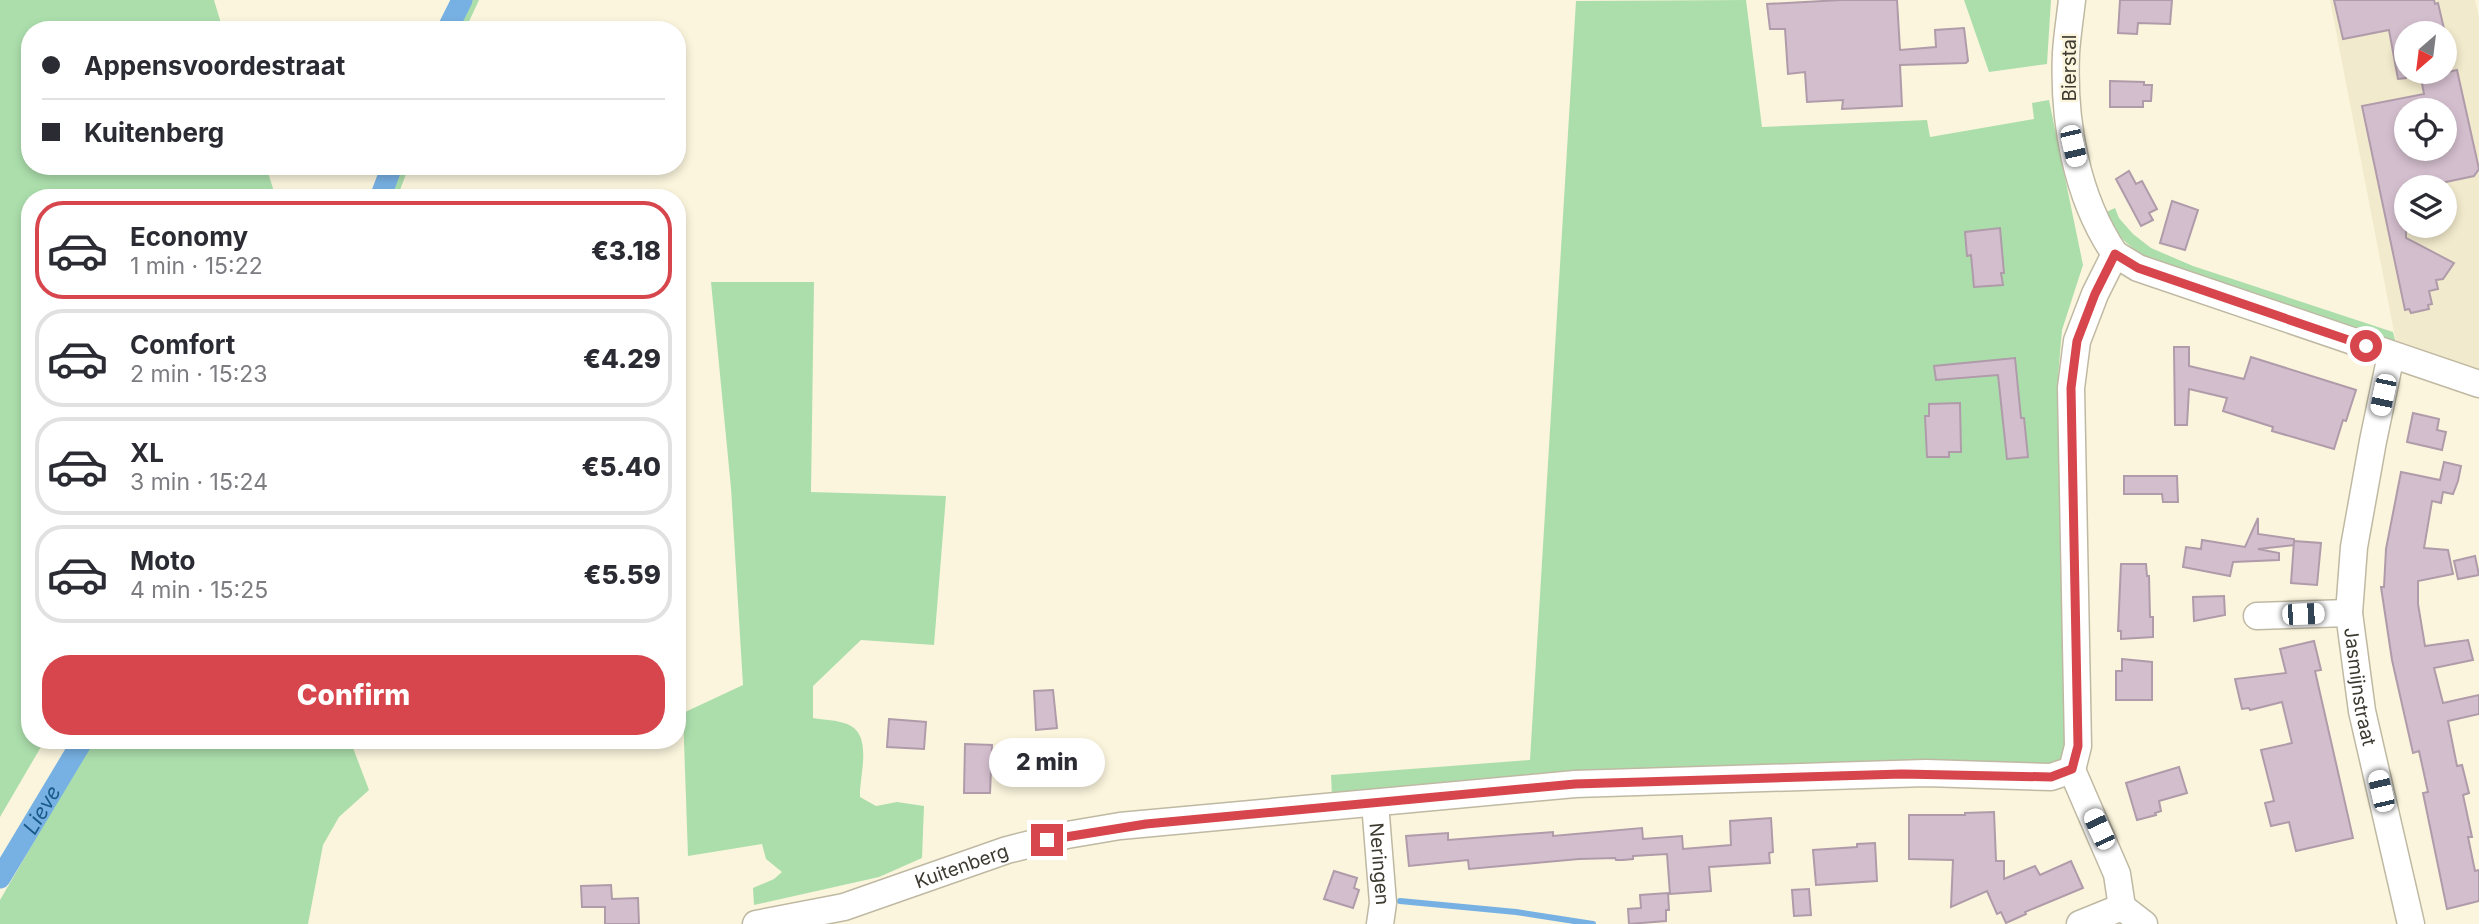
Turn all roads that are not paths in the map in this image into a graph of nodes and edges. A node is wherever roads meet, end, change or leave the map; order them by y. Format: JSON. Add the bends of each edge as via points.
{"nodes":[{"id":1,"x":2072,"y":0,"type":"edge"},
{"id":2,"x":2115,"y":254,"type":"junction"},
{"id":3,"x":2391,"y":355,"type":"junction"},
{"id":4,"x":2479,"y":384,"type":"edge"},
{"id":5,"x":2349,"y":613,"type":"junction"},
{"id":6,"x":2257,"y":615,"type":"dead end"},
{"id":7,"x":2072,"y":769,"type":"junction"},
{"id":8,"x":1374,"y":803,"type":"junction"},
{"id":9,"x":2122,"y":907,"type":"junction"},
{"id":10,"x":756,"y":924,"type":"edge"},
{"id":11,"x":1380,"y":924,"type":"edge"},
{"id":12,"x":2080,"y":924,"type":"edge"},
{"id":13,"x":2144,"y":924,"type":"edge"},
{"id":14,"x":2411,"y":924,"type":"edge"}],
"edges":[{"from":1,"to":2,"type":"street","name":"Bierstal","via":[[2066,53],[2073,146],[2081,181]]},
{"from":2,"to":3,"type":"street","via":[[2138,268]]},
{"from":2,"to":7,"type":"street","via":[[2077,341],[2071,388],[2078,746]]},
{"from":3,"to":4,"type":"street"},
{"from":3,"to":5,"type":"street","name":"Jasmijnstraat","via":[[2354,547]]},
{"from":5,"to":6,"type":"street","name":"Jasmijnstraat"},
{"from":5,"to":14,"type":"street","name":"Jasmijnstraat","via":[[2362,711]]},
{"from":7,"to":8,"type":"street","name":"Kuitenberg","via":[[2051,777],[1913,774],[1575,784]]},
{"from":7,"to":9,"type":"street","via":[[2117,874]]},
{"from":8,"to":10,"type":"street","name":"Kuitenberg","via":[[1066,835],[1007,850],[844,907]]},
{"from":8,"to":11,"type":"street","name":"Neringen","via":[[1383,903]]},
{"from":9,"to":12,"type":"street"},
{"from":9,"to":13,"type":"street"}]}
